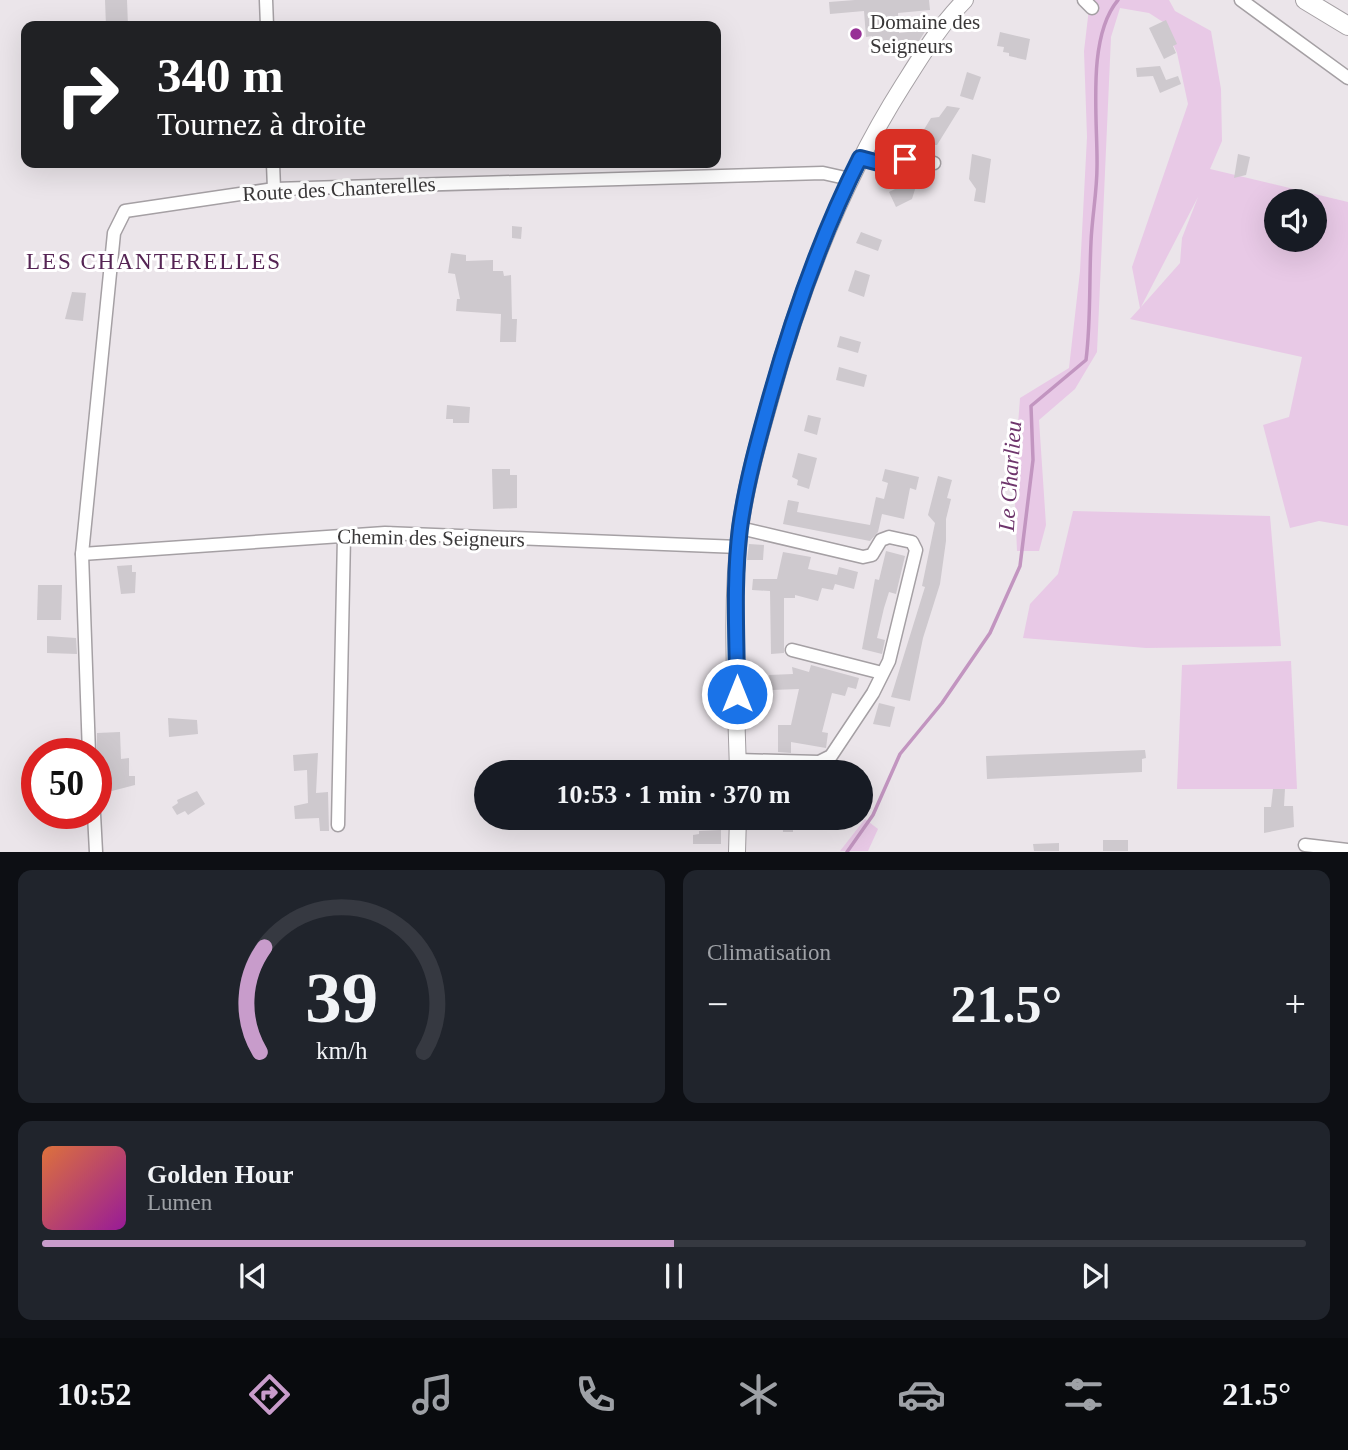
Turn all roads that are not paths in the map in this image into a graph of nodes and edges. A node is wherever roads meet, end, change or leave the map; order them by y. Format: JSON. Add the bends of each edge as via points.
{"nodes":[{"id":1,"x":266,"y":0,"type":"edge"},
{"id":2,"x":965,"y":0,"type":"edge"},
{"id":3,"x":1241,"y":0,"type":"edge"},
{"id":4,"x":1306,"y":0,"type":"edge"},
{"id":5,"x":1320,"y":0,"type":"edge"},
{"id":6,"x":1348,"y":15,"type":"edge"},
{"id":7,"x":267,"y":21,"type":"edge"},
{"id":8,"x":1348,"y":26,"type":"edge"},
{"id":9,"x":1348,"y":78,"type":"edge"},
{"id":10,"x":860,"y":158,"type":"junction"},
{"id":11,"x":934,"y":163,"type":"dead end"},
{"id":12,"x":273,"y":168,"type":"edge"},
{"id":13,"x":850,"y":179,"type":"junction"},
{"id":14,"x":274,"y":188,"type":"junction"},
{"id":15,"x":740,"y":528,"type":"junction"},
{"id":16,"x":344,"y":536,"type":"junction"},
{"id":17,"x":738,"y":547,"type":"junction"},
{"id":18,"x":82,"y":554,"type":"junction"},
{"id":19,"x":792,"y":650,"type":"dead end"},
{"id":20,"x":882,"y":673,"type":"junction"},
{"id":21,"x":88,"y":738,"type":"edge"},
{"id":22,"x":738,"y":760,"type":"edge"},
{"id":23,"x":826,"y":760,"type":"edge"},
{"id":24,"x":338,"y":825,"type":"dead end"},
{"id":25,"x":95,"y":829,"type":"edge"},
{"id":26,"x":738,"y":830,"type":"edge"},
{"id":27,"x":1305,"y":845,"type":"dead end"},
{"id":28,"x":1348,"y":850,"type":"edge"},
{"id":29,"x":96,"y":852,"type":"edge"},
{"id":30,"x":737,"y":852,"type":"edge"}],
"edges":[{"from":1,"to":7,"type":"street"},
{"from":2,"to":10,"type":"main road","via":[[929,43]]},
{"from":3,"to":9,"type":"street"},
{"from":4,"to":8,"type":"highway"},
{"from":5,"to":6,"type":"highway"},
{"from":10,"to":11,"type":"street","via":[[879,163],[905,159]]},
{"from":10,"to":13,"type":"main road"},
{"from":12,"to":14,"type":"street"},
{"from":13,"to":14,"type":"street","name":"Route des Chanterelles","via":[[823,173]]},
{"from":13,"to":15,"type":"main road","via":[[790,329]]},
{"from":14,"to":18,"type":"street","name":"Route des Chanterelles","via":[[125,211],[120,217],[114,233]]},
{"from":15,"to":17,"type":"main road"},
{"from":15,"to":20,"type":"street","via":[[863,557],[872,555],[881,540],[889,537],[912,542],[915,562],[890,661]]},
{"from":16,"to":17,"type":"street","name":"Chemin des Seigneurs","via":[[385,533]]},
{"from":16,"to":18,"type":"street","name":"Chemin des Seigneurs"},
{"from":16,"to":24,"type":"street"},
{"from":17,"to":22,"type":"main road"},
{"from":18,"to":21,"type":"street","name":"Route des Chanterelles"},
{"from":19,"to":20,"type":"street"},
{"from":20,"to":23,"type":"street"},
{"from":25,"to":29,"type":"street"},
{"from":26,"to":30,"type":"main road"},
{"from":27,"to":28,"type":"street"}]}
